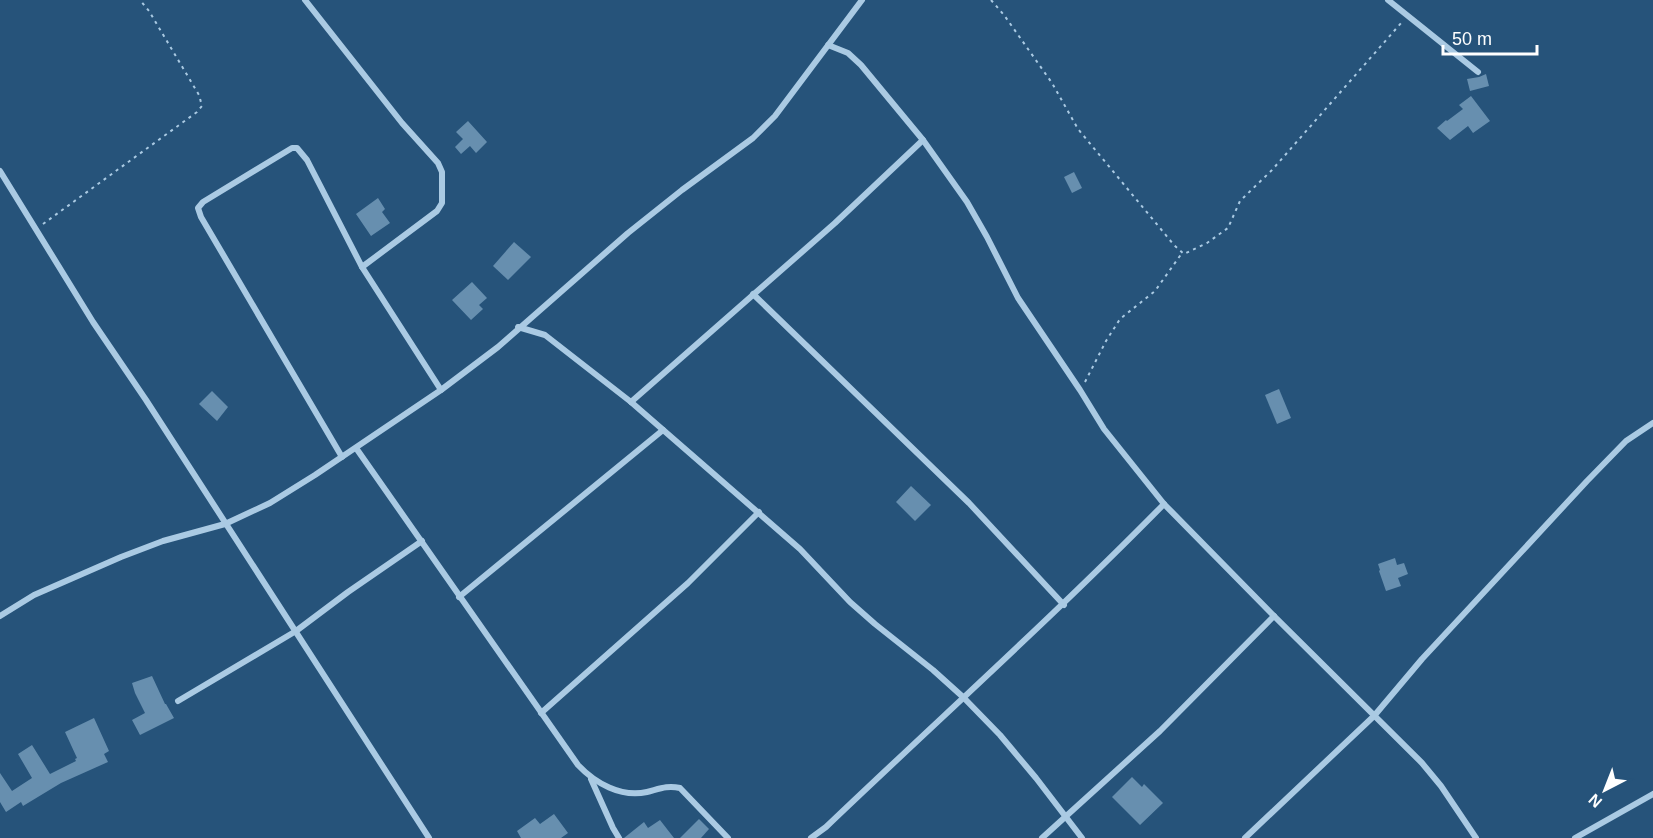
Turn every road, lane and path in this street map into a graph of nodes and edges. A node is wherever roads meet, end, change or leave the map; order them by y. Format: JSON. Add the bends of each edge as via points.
{"nodes":[{"id":1,"x":140,"y":0,"type":"edge"},
{"id":2,"x":305,"y":0,"type":"edge"},
{"id":3,"x":862,"y":0,"type":"edge"},
{"id":4,"x":991,"y":0,"type":"edge"},
{"id":5,"x":1388,"y":0,"type":"edge"},
{"id":6,"x":1407,"y":16,"type":"junction"},
{"id":7,"x":828,"y":45,"type":"junction"},
{"id":8,"x":1478,"y":72,"type":"dead end"},
{"id":9,"x":923,"y":140,"type":"junction"},
{"id":10,"x":0,"y":171,"type":"edge"},
{"id":11,"x":36,"y":229,"type":"junction"},
{"id":12,"x":1182,"y":253,"type":"junction"},
{"id":13,"x":362,"y":267,"type":"junction"},
{"id":14,"x":753,"y":294,"type":"junction"},
{"id":15,"x":518,"y":327,"type":"junction"},
{"id":16,"x":441,"y":390,"type":"junction"},
{"id":17,"x":1080,"y":390,"type":"junction"},
{"id":18,"x":631,"y":402,"type":"junction"},
{"id":19,"x":1653,"y":423,"type":"edge"},
{"id":20,"x":663,"y":430,"type":"junction"},
{"id":21,"x":356,"y":448,"type":"junction"},
{"id":22,"x":342,"y":457,"type":"junction"},
{"id":23,"x":1164,"y":504,"type":"junction"},
{"id":24,"x":759,"y":512,"type":"junction"},
{"id":25,"x":225,"y":524,"type":"junction"},
{"id":26,"x":422,"y":542,"type":"junction"},
{"id":27,"x":459,"y":597,"type":"junction"},
{"id":28,"x":1064,"y":604,"type":"junction"},
{"id":29,"x":0,"y":616,"type":"edge"},
{"id":30,"x":1274,"y":616,"type":"junction"},
{"id":31,"x":296,"y":631,"type":"junction"},
{"id":32,"x":963,"y":697,"type":"junction"},
{"id":33,"x":178,"y":701,"type":"dead end"},
{"id":34,"x":541,"y":713,"type":"junction"},
{"id":35,"x":1374,"y":716,"type":"junction"},
{"id":36,"x":591,"y":779,"type":"junction"},
{"id":37,"x":1653,"y":794,"type":"edge"},
{"id":38,"x":1065,"y":816,"type":"junction"},
{"id":39,"x":429,"y":838,"type":"edge"},
{"id":40,"x":619,"y":838,"type":"edge"},
{"id":41,"x":728,"y":838,"type":"edge"},
{"id":42,"x":812,"y":838,"type":"edge"},
{"id":43,"x":1042,"y":838,"type":"edge"},
{"id":44,"x":1082,"y":838,"type":"edge"},
{"id":45,"x":1245,"y":838,"type":"edge"},
{"id":46,"x":1476,"y":838,"type":"edge"},
{"id":47,"x":1575,"y":838,"type":"edge"}],
"edges":[{"from":1,"to":11,"type":"path","via":[[202,106]]},
{"from":2,"to":13,"type":"street","via":[[442,172],[442,203],[437,211]]},
{"from":3,"to":7,"type":"street"},
{"from":4,"to":12,"type":"path","via":[[1052,83],[1078,129]]},
{"from":5,"to":6,"type":"street"},
{"from":6,"to":8,"type":"street"},
{"from":6,"to":12,"type":"path","via":[[1240,201],[1228,228],[1207,243]]},
{"from":7,"to":9,"type":"street","via":[[848,53],[861,64]]},
{"from":7,"to":15,"type":"street","via":[[775,116],[753,138],[682,190]]},
{"from":9,"to":14,"type":"street"},
{"from":9,"to":17,"type":"street","via":[[967,202],[1018,298]]},
{"from":10,"to":11,"type":"street"},
{"from":11,"to":25,"type":"street"},
{"from":12,"to":17,"type":"path","via":[[1162,283],[1120,319]]},
{"from":13,"to":16,"type":"street"},
{"from":13,"to":22,"type":"street","via":[[307,160],[297,148],[198,208],[240,287]]},
{"from":14,"to":18,"type":"street"},
{"from":14,"to":28,"type":"street","via":[[969,503]]},
{"from":15,"to":16,"type":"street"},
{"from":15,"to":18,"type":"street","via":[[545,334]]},
{"from":16,"to":21,"type":"street"},
{"from":17,"to":23,"type":"street","via":[[1104,429]]},
{"from":18,"to":20,"type":"street"},
{"from":19,"to":35,"type":"street","via":[[1626,441],[1556,512]]},
{"from":20,"to":24,"type":"street"},
{"from":20,"to":27,"type":"street"},
{"from":21,"to":22,"type":"street"},
{"from":21,"to":26,"type":"street"},
{"from":22,"to":25,"type":"street","via":[[270,503]]},
{"from":23,"to":28,"type":"street"},
{"from":23,"to":30,"type":"street"},
{"from":24,"to":32,"type":"street","via":[[850,602]]},
{"from":24,"to":34,"type":"street","via":[[688,583]]},
{"from":25,"to":29,"type":"street","via":[[121,557],[34,595]]},
{"from":25,"to":31,"type":"street"},
{"from":26,"to":27,"type":"street"},
{"from":26,"to":31,"type":"street"},
{"from":27,"to":34,"type":"street"},
{"from":28,"to":32,"type":"street"},
{"from":30,"to":35,"type":"street"},
{"from":30,"to":38,"type":"street","via":[[1160,731]]},
{"from":31,"to":33,"type":"street"},
{"from":31,"to":39,"type":"street"},
{"from":32,"to":38,"type":"street","via":[[1000,735]]},
{"from":32,"to":42,"type":"street"},
{"from":34,"to":36,"type":"street"},
{"from":35,"to":45,"type":"street"},
{"from":35,"to":46,"type":"street","via":[[1422,763]]},
{"from":36,"to":40,"type":"street"},
{"from":36,"to":41,"type":"street","via":[[631,794],[670,786],[680,788]]},
{"from":37,"to":47,"type":"street"},
{"from":38,"to":43,"type":"street"},
{"from":38,"to":44,"type":"street"}]}
